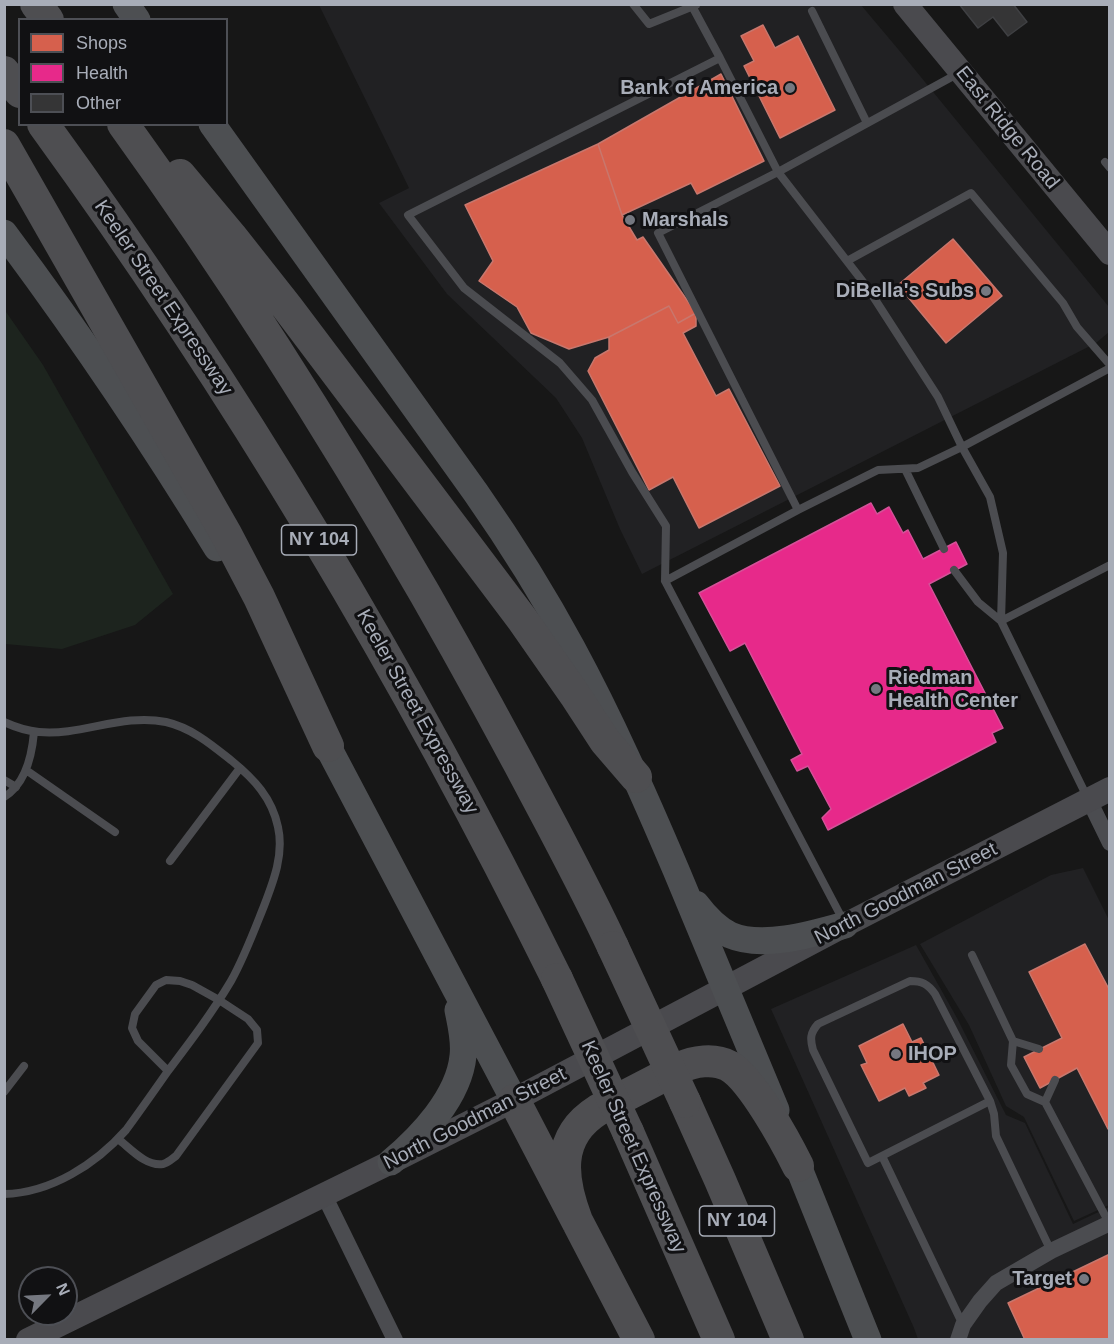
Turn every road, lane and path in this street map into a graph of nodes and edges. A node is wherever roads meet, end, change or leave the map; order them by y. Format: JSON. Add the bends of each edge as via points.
{"nodes":[{"id":1,"x":34,"y":4,"type":"edge"},
{"id":2,"x":126,"y":4,"type":"edge"},
{"id":3,"x":633,"y":4,"type":"edge"},
{"id":4,"x":905,"y":4,"type":"edge"},
{"id":5,"x":694,"y":5,"type":"edge"},
{"id":6,"x":812,"y":11,"type":"dead end"},
{"id":7,"x":45,"y":18,"type":"edge"},
{"id":8,"x":136,"y":18,"type":"edge"},
{"id":9,"x":720,"y":58,"type":"junction"},
{"id":10,"x":4,"y":72,"type":"edge"},
{"id":11,"x":960,"y":72,"type":"junction"},
{"id":12,"x":18,"y":90,"type":"edge"},
{"id":13,"x":867,"y":123,"type":"junction"},
{"id":14,"x":45,"y":126,"type":"edge"},
{"id":15,"x":124,"y":126,"type":"edge"},
{"id":16,"x":139,"y":126,"type":"edge"},
{"id":17,"x":213,"y":126,"type":"edge"},
{"id":18,"x":4,"y":145,"type":"edge"},
{"id":19,"x":778,"y":172,"type":"junction"},
{"id":20,"x":4,"y":233,"type":"edge"},
{"id":21,"x":1107,"y":246,"type":"edge"},
{"id":22,"x":847,"y":261,"type":"junction"},
{"id":23,"x":1110,"y":366,"type":"edge"},
{"id":24,"x":962,"y":447,"type":"junction"},
{"id":25,"x":905,"y":469,"type":"junction"},
{"id":26,"x":798,"y":510,"type":"junction"},
{"id":27,"x":944,"y":549,"type":"dead end"},
{"id":28,"x":1110,"y":565,"type":"edge"},
{"id":29,"x":954,"y":570,"type":"dead end"},
{"id":30,"x":665,"y":581,"type":"junction"},
{"id":31,"x":1001,"y":621,"type":"junction"},
{"id":32,"x":4,"y":722,"type":"edge"},
{"id":33,"x":34,"y":732,"type":"junction"},
{"id":34,"x":328,"y":746,"type":"junction"},
{"id":35,"x":240,"y":768,"type":"junction"},
{"id":36,"x":26,"y":770,"type":"junction"},
{"id":37,"x":636,"y":777,"type":"junction"},
{"id":38,"x":4,"y":780,"type":"edge"},
{"id":39,"x":15,"y":787,"type":"junction"},
{"id":40,"x":1099,"y":794,"type":"edge"},
{"id":41,"x":4,"y":796,"type":"edge"},
{"id":42,"x":115,"y":832,"type":"dead end"},
{"id":43,"x":1110,"y":843,"type":"edge"},
{"id":44,"x":170,"y":861,"type":"dead end"},
{"id":45,"x":682,"y":883,"type":"junction"},
{"id":46,"x":845,"y":925,"type":"junction"},
{"id":47,"x":972,"y":955,"type":"dead end"},
{"id":48,"x":449,"y":977,"type":"junction"},
{"id":49,"x":726,"y":988,"type":"junction"},
{"id":50,"x":219,"y":1000,"type":"junction"},
{"id":51,"x":1013,"y":1041,"type":"junction"},
{"id":52,"x":1039,"y":1049,"type":"dead end"},
{"id":53,"x":24,"y":1066,"type":"dead end"},
{"id":54,"x":168,"y":1071,"type":"junction"},
{"id":55,"x":1054,"y":1080,"type":"dead end"},
{"id":56,"x":4,"y":1092,"type":"edge"},
{"id":57,"x":514,"y":1100,"type":"junction"},
{"id":58,"x":990,"y":1101,"type":"junction"},
{"id":59,"x":1045,"y":1102,"type":"junction"},
{"id":60,"x":118,"y":1139,"type":"junction"},
{"id":61,"x":882,"y":1156,"type":"junction"},
{"id":62,"x":391,"y":1162,"type":"junction"},
{"id":63,"x":798,"y":1166,"type":"junction"},
{"id":64,"x":4,"y":1194,"type":"edge"},
{"id":65,"x":324,"y":1195,"type":"junction"},
{"id":66,"x":577,"y":1221,"type":"junction"},
{"id":67,"x":1109,"y":1223,"type":"edge"},
{"id":68,"x":1051,"y":1251,"type":"junction"},
{"id":69,"x":960,"y":1332,"type":"edge"},
{"id":70,"x":28,"y":1340,"type":"edge"},
{"id":71,"x":395,"y":1340,"type":"edge"},
{"id":72,"x":639,"y":1340,"type":"edge"},
{"id":73,"x":719,"y":1340,"type":"edge"},
{"id":74,"x":788,"y":1340,"type":"edge"},
{"id":75,"x":868,"y":1340,"type":"edge"}],
"edges":[{"from":1,"to":7,"type":"highway"},
{"from":2,"to":8,"type":"main road"},
{"from":3,"to":5,"type":"lane","via":[[649,24]]},
{"from":4,"to":11,"type":"main road","name":"East Ridge Road"},
{"from":5,"to":9,"type":"lane"},
{"from":6,"to":13,"type":"lane"},
{"from":9,"to":19,"type":"lane"},
{"from":9,"to":30,"type":"lane","via":[[408,215],[464,288],[560,363],[592,400],[666,526]]},
{"from":10,"to":12,"type":"highway"},
{"from":11,"to":13,"type":"lane"},
{"from":11,"to":21,"type":"main road","name":"East Ridge Road"},
{"from":13,"to":19,"type":"lane"},
{"from":14,"to":73,"type":"highway","name":"Keeler Street Expressway","number":"NY 104","bridge":true,"via":[[239,411],[329,557],[463,793],[557,979]]},
{"from":15,"to":74,"type":"highway","number":"NY 104","bridge":true,"via":[[318,416],[488,706],[613,947]]},
{"from":16,"to":37,"type":"highway","via":[[280,299],[542,647],[605,741]]},
{"from":17,"to":37,"type":"main road","via":[[496,522],[572,647]]},
{"from":18,"to":34,"type":"highway","via":[[226,534]]},
{"from":19,"to":22,"type":"lane"},
{"from":19,"to":26,"type":"lane","via":[[658,233]]},
{"from":20,"to":34,"type":"main road","via":[[164,462],[240,586]]},
{"from":22,"to":23,"type":"lane","via":[[971,193]]},
{"from":22,"to":24,"type":"lane","via":[[938,397]]},
{"from":23,"to":24,"type":"lane"},
{"from":24,"to":25,"type":"lane","via":[[918,468]]},
{"from":24,"to":31,"type":"lane","via":[[990,497],[1003,553]]},
{"from":25,"to":26,"type":"lane","via":[[879,470]]},
{"from":25,"to":27,"type":"lane"},
{"from":26,"to":30,"type":"lane"},
{"from":28,"to":31,"type":"lane"},
{"from":29,"to":31,"type":"lane","via":[[978,602]]},
{"from":30,"to":46,"type":"lane"},
{"from":31,"to":40,"type":"lane"},
{"from":32,"to":33,"type":"lane"},
{"from":33,"to":35,"type":"lane","via":[[159,721],[195,734]]},
{"from":33,"to":36,"type":"lane"},
{"from":34,"to":48,"type":"main road"},
{"from":35,"to":44,"type":"lane"},
{"from":35,"to":50,"type":"lane","via":[[269,801],[278,828],[280,854],[253,933]]},
{"from":36,"to":39,"type":"lane"},
{"from":36,"to":42,"type":"lane"},
{"from":37,"to":45,"type":"main road"},
{"from":38,"to":39,"type":"lane"},
{"from":39,"to":41,"type":"lane"},
{"from":40,"to":43,"type":"street"},
{"from":40,"to":46,"type":"main road","name":"North Goodman Street"},
{"from":45,"to":46,"type":"main road","via":[[706,916],[737,937],[781,939]]},
{"from":45,"to":49,"type":"main road"},
{"from":46,"to":49,"type":"main road","name":"North Goodman Street"},
{"from":47,"to":51,"type":"lane"},
{"from":48,"to":57,"type":"main road"},
{"from":48,"to":62,"type":"main road","via":[[462,1029],[461,1071],[433,1119]]},
{"from":49,"to":57,"type":"main road","name":"North Goodman Street"},
{"from":49,"to":63,"type":"main road"},
{"from":50,"to":54,"type":"lane"},
{"from":50,"to":54,"type":"lane","via":[[192,985],[166,980],[156,985],[135,1014],[132,1028],[138,1041]]},
{"from":50,"to":60,"type":"lane","via":[[248,1018],[257,1030],[258,1043],[176,1156],[165,1164],[152,1163]]},
{"from":51,"to":52,"type":"lane"},
{"from":51,"to":59,"type":"lane","via":[[1011,1065],[1027,1094]]},
{"from":53,"to":56,"type":"lane"},
{"from":54,"to":60,"type":"lane"},
{"from":55,"to":59,"type":"lane"},
{"from":57,"to":62,"type":"main road","name":"North Goodman Street"},
{"from":57,"to":66,"type":"highway"},
{"from":58,"to":61,"type":"lane"},
{"from":58,"to":61,"type":"lane","via":[[935,994],[926,984],[910,981],[818,1024],[810,1040],[813,1050],[868,1163]]},
{"from":58,"to":68,"type":"lane","via":[[996,1136]]},
{"from":59,"to":67,"type":"lane"},
{"from":60,"to":64,"type":"lane","via":[[52,1184]]},
{"from":61,"to":69,"type":"lane"},
{"from":62,"to":65,"type":"main road","name":"North Goodman Street"},
{"from":63,"to":66,"type":"highway","via":[[741,1076],[719,1063],[692,1063],[598,1110],[575,1130],[566,1151],[565,1168]]},
{"from":63,"to":75,"type":"main road"},
{"from":65,"to":70,"type":"main road","name":"North Goodman Street"},
{"from":65,"to":71,"type":"street"},
{"from":66,"to":72,"type":"highway"},
{"from":67,"to":68,"type":"street"},
{"from":68,"to":69,"type":"street","via":[[996,1283]]}]}
